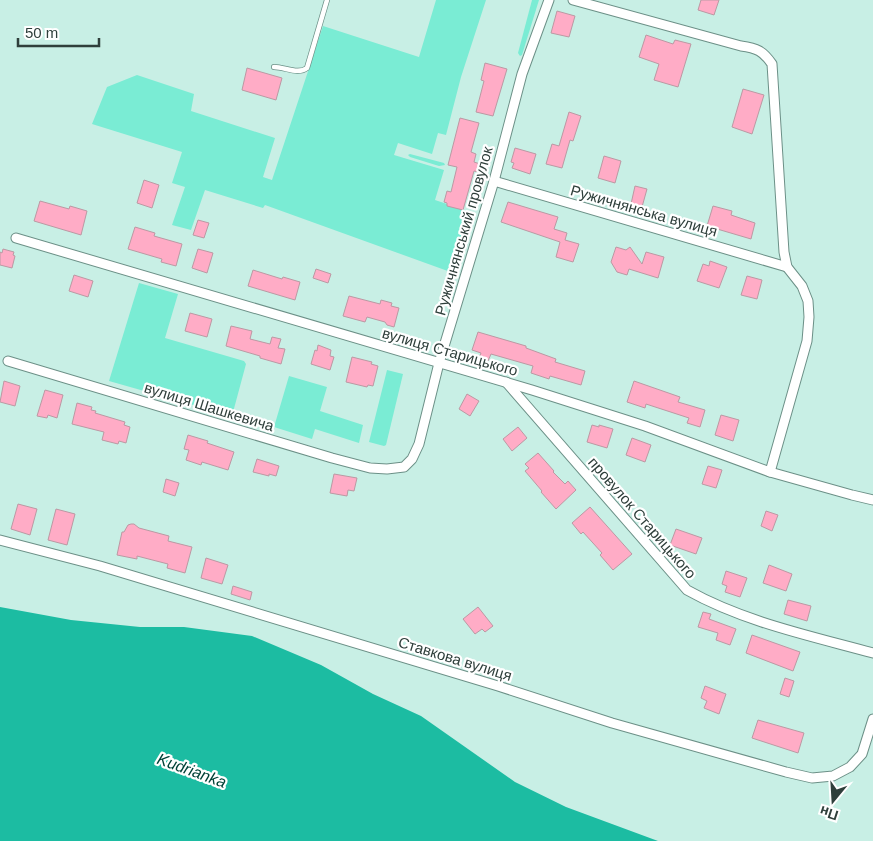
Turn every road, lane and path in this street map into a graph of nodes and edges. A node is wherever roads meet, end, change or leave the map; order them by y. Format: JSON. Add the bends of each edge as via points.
{"nodes":[{"id":1,"x":327,"y":0,"type":"edge"},
{"id":2,"x":549,"y":0,"type":"edge"},
{"id":3,"x":573,"y":0,"type":"edge"},
{"id":4,"x":274,"y":67,"type":"dead end"},
{"id":5,"x":494,"y":180,"type":"junction"},
{"id":6,"x":16,"y":238,"type":"dead end"},
{"id":7,"x":787,"y":267,"type":"junction"},
{"id":8,"x":8,"y":361,"type":"dead end"},
{"id":9,"x":439,"y":363,"type":"junction"},
{"id":10,"x":506,"y":382,"type":"junction"},
{"id":11,"x":532,"y":390,"type":"junction"},
{"id":12,"x":525,"y":405,"type":"junction"},
{"id":13,"x":404,"y":467,"type":"joint"},
{"id":14,"x":770,"y":472,"type":"junction"},
{"id":15,"x":873,"y":500,"type":"edge"},
{"id":16,"x":0,"y":540,"type":"edge"},
{"id":17,"x":873,"y":653,"type":"edge"},
{"id":18,"x":873,"y":719,"type":"edge"}],
"edges":[{"from":1,"to":4,"type":"lane","via":[[307,68],[298,71]]},
{"from":2,"to":5,"type":"street","name":"Ружичнянський провулок","via":[[522,74]]},
{"from":3,"to":7,"type":"street","via":[[752,47],[764,53],[772,64]]},
{"from":5,"to":7,"type":"street","name":"Ружичнянська вулиця"},
{"from":5,"to":9,"type":"street","name":"Ружичнянський провулок"},
{"from":6,"to":9,"type":"street","name":"вулиця Старицького"},
{"from":7,"to":14,"type":"street","via":[[802,286],[808,301],[809,317],[805,349]]},
{"from":8,"to":13,"type":"street","name":"вулиця Шашкевича","via":[[370,468]]},
{"from":9,"to":10,"type":"street","name":"вулиця Старицького"},
{"from":9,"to":13,"type":"street","name":"Ружичнянський провулок","via":[[419,444]]},
{"from":10,"to":11,"type":"street","name":"вулиця Старицького"},
{"from":10,"to":12,"type":"street","name":"провулок Старицького"},
{"from":11,"to":12,"type":"street"},
{"from":11,"to":14,"type":"street","name":"вулиця Старицького","via":[[646,426]]},
{"from":12,"to":17,"type":"street","name":"провулок Старицького","via":[[687,590],[712,604],[758,620]]},
{"from":14,"to":15,"type":"street","name":"вулиця Старицького"},
{"from":16,"to":18,"type":"street","name":"Ставкова вулиця","via":[[109,569],[612,723],[812,778],[833,776],[850,767],[862,754]]}]}
